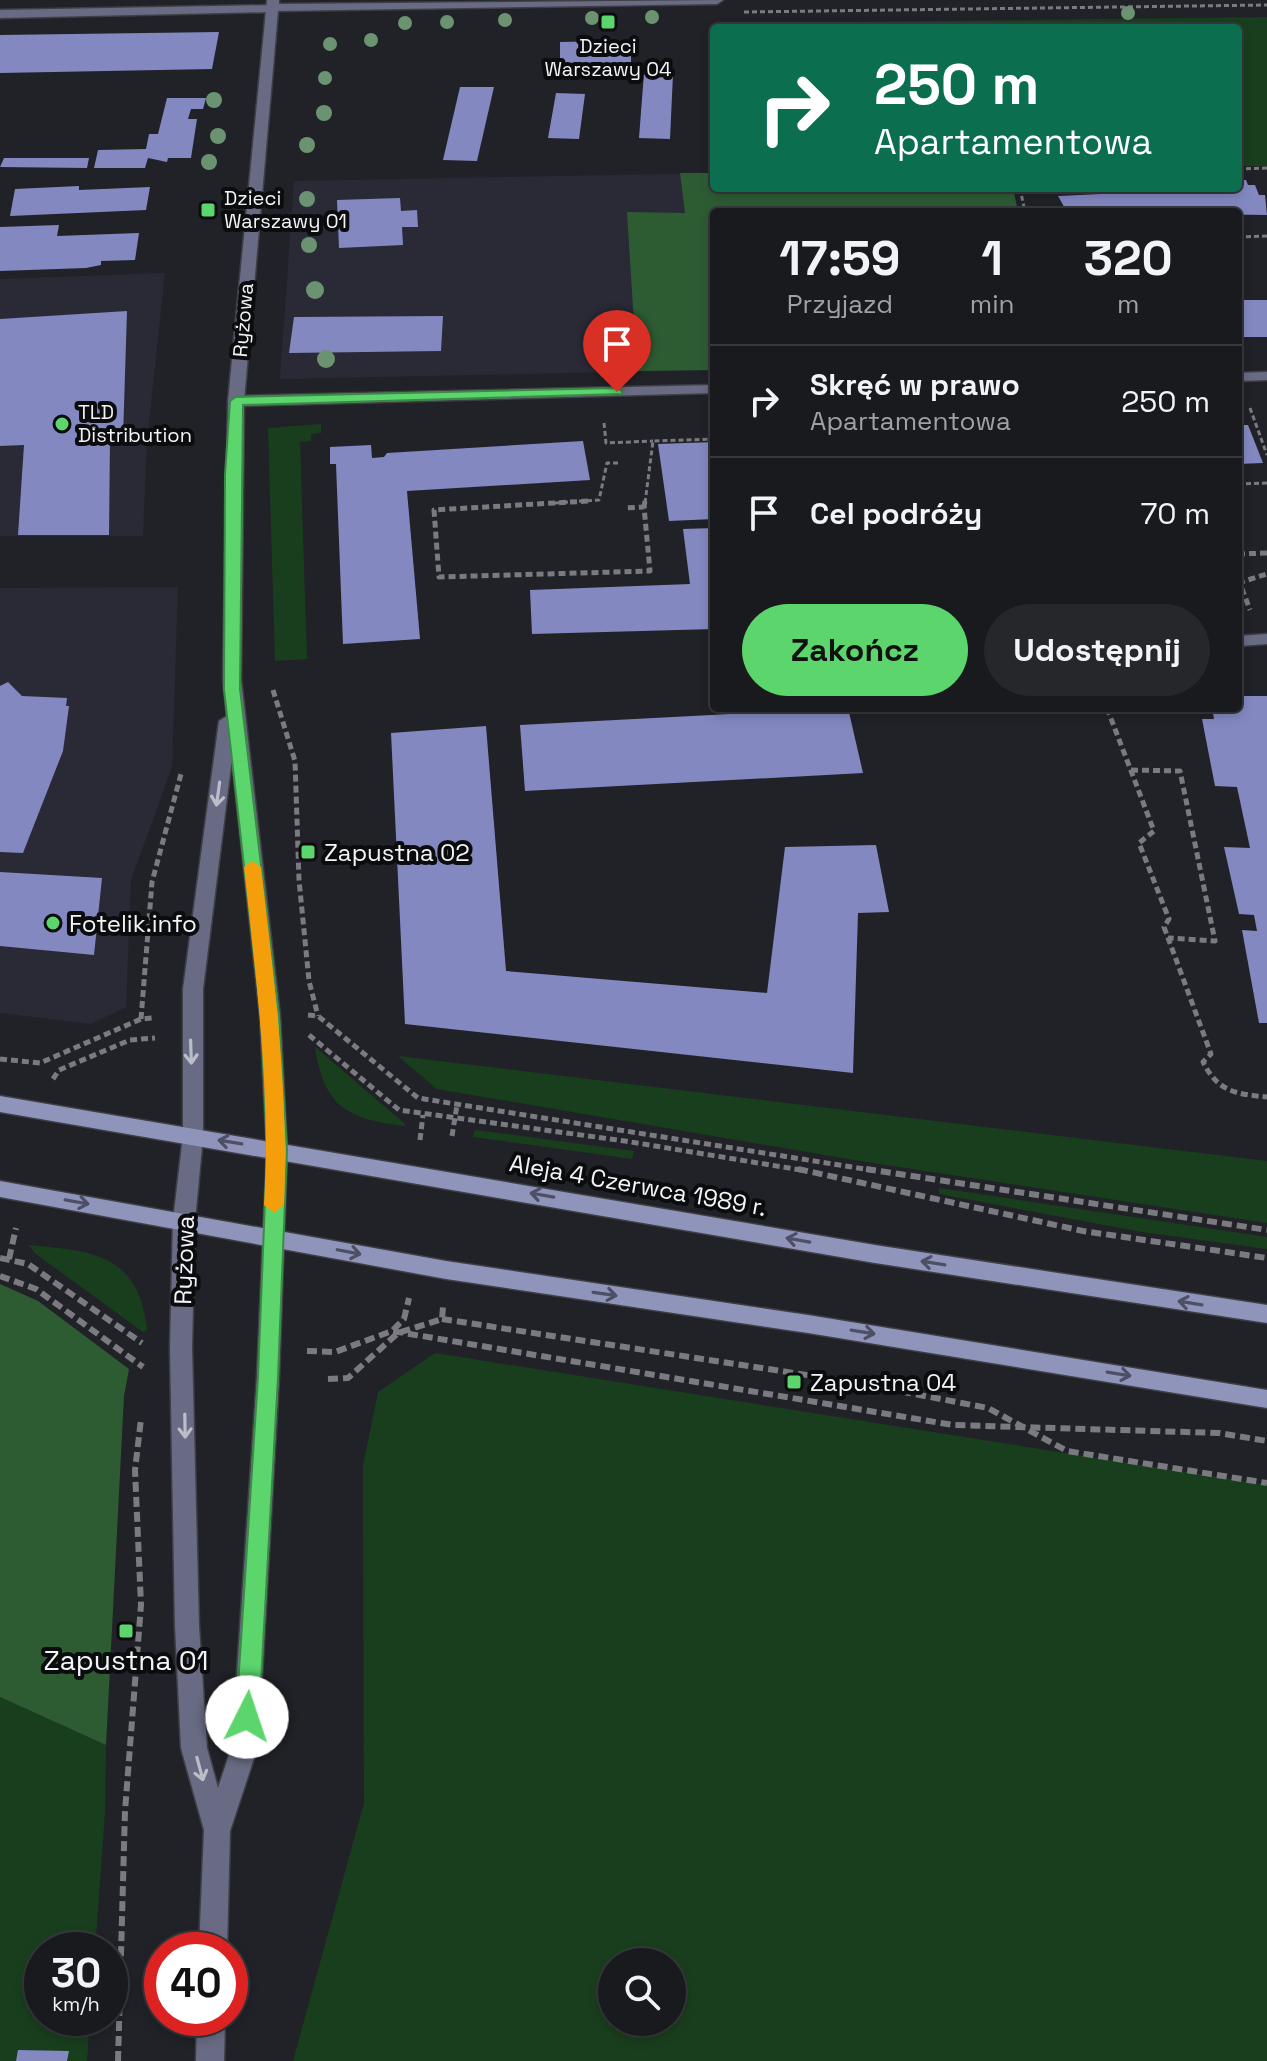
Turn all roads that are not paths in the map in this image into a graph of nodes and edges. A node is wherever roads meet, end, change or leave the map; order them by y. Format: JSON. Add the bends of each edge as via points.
{"nodes":[{"id":1,"x":717,"y":0,"type":"edge"},
{"id":2,"x":272,"y":4,"type":"edge"},
{"id":3,"x":0,"y":14,"type":"edge"},
{"id":4,"x":1267,"y":376,"type":"edge"},
{"id":5,"x":1242,"y":377,"type":"edge"},
{"id":6,"x":710,"y":389,"type":"edge"},
{"id":7,"x":236,"y":401,"type":"junction"},
{"id":8,"x":1267,"y":639,"type":"edge"},
{"id":9,"x":1242,"y":641,"type":"edge"},
{"id":10,"x":232,"y":689,"type":"junction"},
{"id":11,"x":0,"y":1104,"type":"edge"},
{"id":12,"x":193,"y":1136,"type":"junction"},
{"id":13,"x":277,"y":1150,"type":"junction"},
{"id":14,"x":0,"y":1189,"type":"edge"},
{"id":15,"x":184,"y":1221,"type":"junction"},
{"id":16,"x":272,"y":1238,"type":"junction"},
{"id":17,"x":1267,"y":1314,"type":"edge"},
{"id":18,"x":1267,"y":1399,"type":"edge"},
{"id":19,"x":217,"y":1831,"type":"junction"},
{"id":20,"x":214,"y":1932,"type":"edge"},
{"id":21,"x":211,"y":2036,"type":"edge"},
{"id":22,"x":210,"y":2061,"type":"edge"}],
"edges":[{"from":1,"to":2,"type":"street"},
{"from":2,"to":3,"type":"street"},
{"from":2,"to":7,"type":"street","name":"Ryżowa"},
{"from":4,"to":5,"type":"street"},
{"from":6,"to":7,"type":"street"},
{"from":7,"to":10,"type":"street","name":"Ryżowa"},
{"from":8,"to":9,"type":"street"},
{"from":10,"to":12,"type":"street","name":"Ryżowa","one_way":true,"via":[[193,989]]},
{"from":10,"to":13,"type":"street","name":"Ryżowa","via":[[270,1016]]},
{"from":11,"to":12,"type":"main road","name":"Aleja 4 Czerwca 1989 r."},
{"from":13,"to":12,"type":"main road","name":"Aleja 4 Czerwca 1989 r.","one_way":true},
{"from":12,"to":15,"type":"street","name":"Ryżowa"},
{"from":13,"to":16,"type":"street","name":"Ryżowa"},
{"from":17,"to":13,"type":"main road","name":"Aleja 4 Czerwca 1989 r.","one_way":true,"via":[[890,1257]]},
{"from":14,"to":15,"type":"main road","one_way":true},
{"from":15,"to":16,"type":"main road"},
{"from":15,"to":19,"type":"street","name":"Ryżowa","one_way":true,"via":[[187,1626],[194,1748]]},
{"from":16,"to":18,"type":"main road","one_way":true},
{"from":16,"to":19,"type":"street","name":"Ryżowa","via":[[245,1746]]},
{"from":19,"to":20,"type":"street","name":"Ryżowa"},
{"from":21,"to":22,"type":"street"}]}
